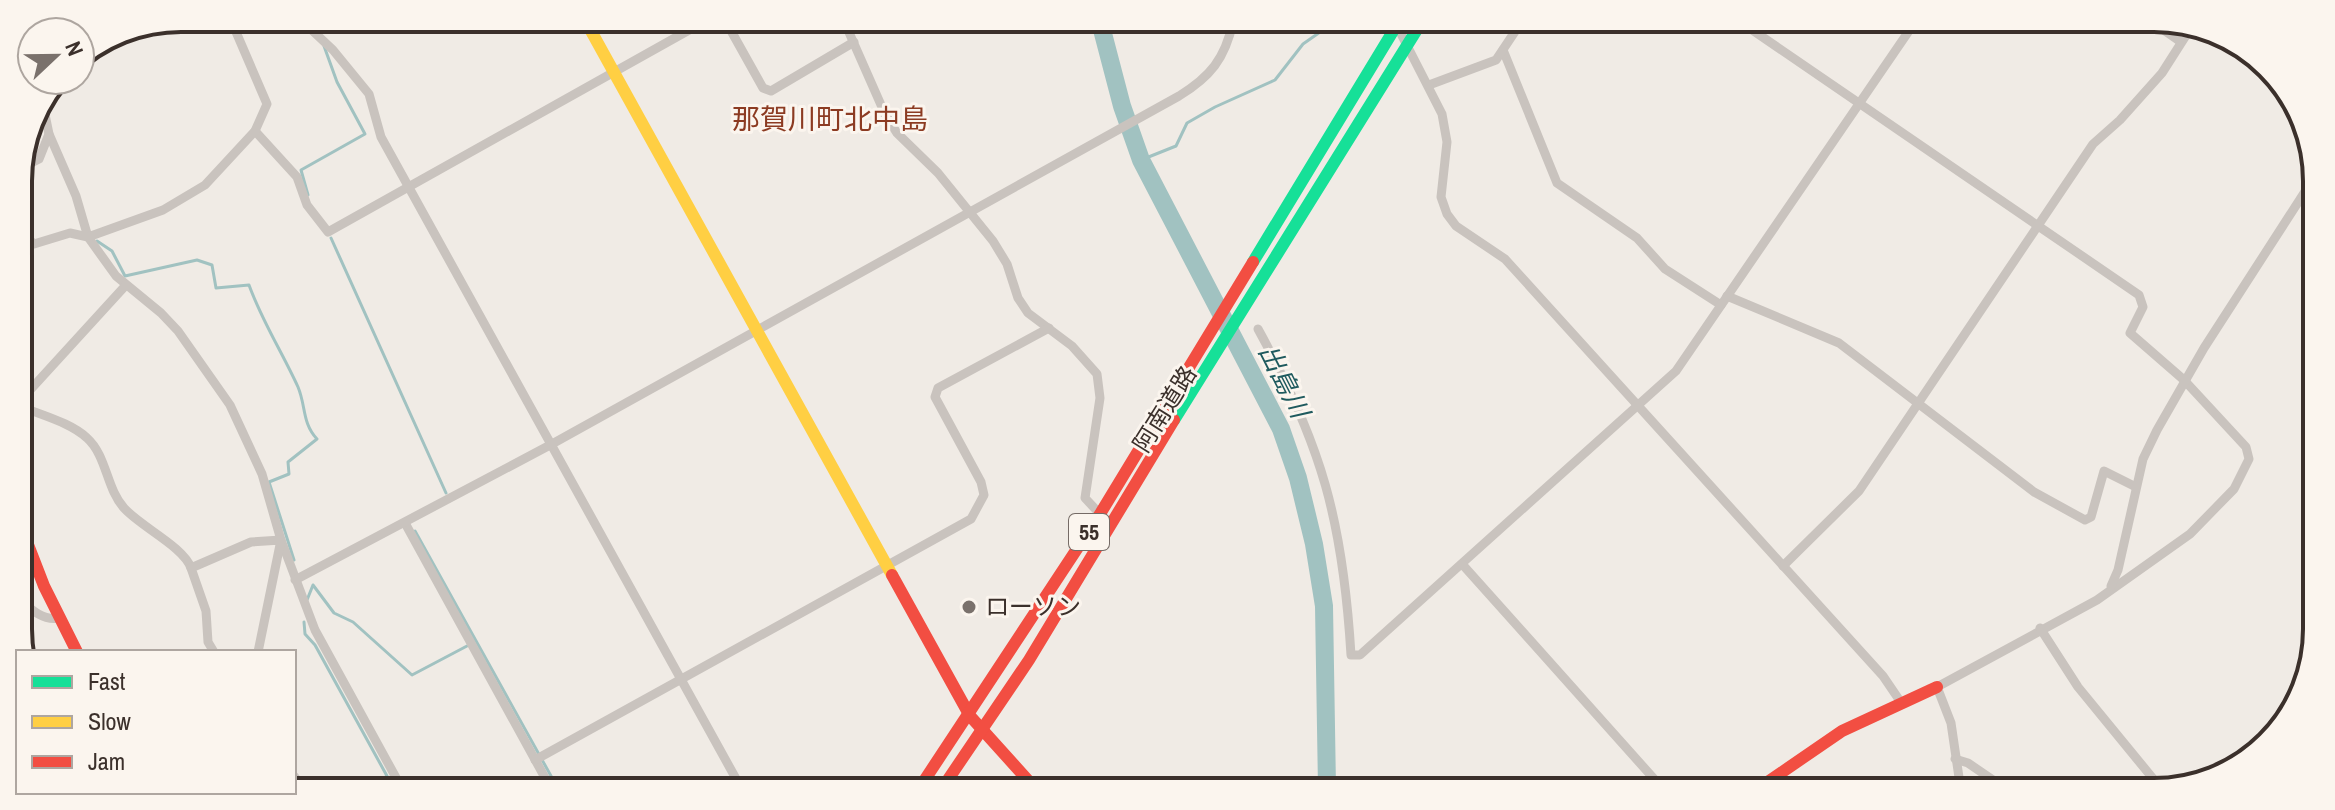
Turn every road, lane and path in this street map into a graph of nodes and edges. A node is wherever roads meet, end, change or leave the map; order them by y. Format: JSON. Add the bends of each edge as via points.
{"nodes":[{"id":1,"x":236,"y":32,"type":"edge"},
{"id":2,"x":314,"y":32,"type":"edge"},
{"id":3,"x":592,"y":32,"type":"edge"},
{"id":4,"x":685,"y":32,"type":"edge"},
{"id":5,"x":732,"y":32,"type":"edge"},
{"id":6,"x":849,"y":32,"type":"edge"},
{"id":7,"x":1230,"y":32,"type":"edge"},
{"id":8,"x":1392,"y":32,"type":"edge"},
{"id":9,"x":1400,"y":32,"type":"edge"},
{"id":10,"x":1416,"y":32,"type":"edge"},
{"id":11,"x":1515,"y":32,"type":"edge"},
{"id":12,"x":1755,"y":32,"type":"edge"},
{"id":13,"x":1908,"y":32,"type":"edge"},
{"id":14,"x":2168,"y":33,"type":"edge"},
{"id":15,"x":2185,"y":36,"type":"edge"},
{"id":16,"x":854,"y":42,"type":"junction"},
{"id":17,"x":2181,"y":42,"type":"junction"},
{"id":18,"x":1407,"y":47,"type":"junction"},
{"id":19,"x":1503,"y":50,"type":"junction"},
{"id":20,"x":615,"y":71,"type":"junction"},
{"id":21,"x":1429,"y":85,"type":"junction"},
{"id":22,"x":1860,"y":103,"type":"junction"},
{"id":23,"x":45,"y":119,"type":"edge"},
{"id":24,"x":255,"y":131,"type":"junction"},
{"id":25,"x":49,"y":134,"type":"junction"},
{"id":26,"x":33,"y":162,"type":"edge"},
{"id":27,"x":409,"y":186,"type":"junction"},
{"id":28,"x":2303,"y":195,"type":"edge"},
{"id":29,"x":970,"y":213,"type":"junction"},
{"id":30,"x":2038,"y":227,"type":"junction"},
{"id":31,"x":88,"y":237,"type":"junction"},
{"id":32,"x":32,"y":242,"type":"edge"},
{"id":33,"x":126,"y":285,"type":"junction"},
{"id":34,"x":1724,"y":301,"type":"junction"},
{"id":35,"x":1049,"y":328,"type":"junction"},
{"id":36,"x":757,"y":329,"type":"junction"},
{"id":37,"x":1258,"y":329,"type":"dead end"},
{"id":38,"x":2184,"y":380,"type":"junction"},
{"id":39,"x":32,"y":391,"type":"edge"},
{"id":40,"x":1918,"y":404,"type":"junction"},
{"id":41,"x":1636,"y":405,"type":"junction"},
{"id":42,"x":32,"y":410,"type":"edge"},
{"id":43,"x":552,"y":444,"type":"junction"},
{"id":44,"x":2136,"y":487,"type":"junction"},
{"id":45,"x":1100,"y":514,"type":"junction"},
{"id":46,"x":405,"y":523,"type":"junction"},
{"id":47,"x":281,"y":540,"type":"junction"},
{"id":48,"x":32,"y":553,"type":"edge"},
{"id":49,"x":1462,"y":564,"type":"junction"},
{"id":50,"x":887,"y":565,"type":"junction"},
{"id":51,"x":1783,"y":566,"type":"junction"},
{"id":52,"x":191,"y":568,"type":"junction"},
{"id":53,"x":295,"y":580,"type":"junction"},
{"id":54,"x":2109,"y":589,"type":"junction"},
{"id":55,"x":32,"y":610,"type":"edge"},
{"id":56,"x":59,"y":618,"type":"junction"},
{"id":57,"x":2040,"y":628,"type":"junction"},
{"id":58,"x":76,"y":650,"type":"edge"},
{"id":59,"x":213,"y":650,"type":"edge"},
{"id":60,"x":258,"y":650,"type":"edge"},
{"id":61,"x":679,"y":679,"type":"junction"},
{"id":62,"x":1937,"y":687,"type":"junction"},
{"id":63,"x":1900,"y":701,"type":"junction"},
{"id":64,"x":970,"y":716,"type":"junction"},
{"id":65,"x":985,"y":729,"type":"junction"},
{"id":66,"x":538,"y":758,"type":"junction"},
{"id":67,"x":1955,"y":759,"type":"junction"},
{"id":68,"x":396,"y":778,"type":"edge"},
{"id":69,"x":546,"y":778,"type":"edge"},
{"id":70,"x":735,"y":778,"type":"edge"},
{"id":71,"x":926,"y":778,"type":"edge"},
{"id":72,"x":950,"y":778,"type":"edge"},
{"id":73,"x":1026,"y":778,"type":"edge"},
{"id":74,"x":1653,"y":778,"type":"edge"},
{"id":75,"x":1771,"y":778,"type":"edge"},
{"id":76,"x":1959,"y":778,"type":"edge"},
{"id":77,"x":1990,"y":778,"type":"edge"},
{"id":78,"x":2153,"y":778,"type":"edge"}],
"edges":[{"from":1,"to":24,"type":"street","via":[[267,104]]},
{"from":2,"to":27,"type":"street","via":[[369,94],[375,125]]},
{"from":3,"to":20,"type":"main road"},
{"from":4,"to":20,"type":"street"},
{"from":5,"to":16,"type":"street","via":[[763,88],[771,91]]},
{"from":6,"to":16,"type":"street"},
{"from":7,"to":29,"type":"street","via":[[1218,66],[1203,81]]},
{"from":8,"to":45,"type":"main road","name":"阿南道路","number":"55"},
{"from":9,"to":18,"type":"street"},
{"from":10,"to":18,"type":"main road","name":"阿南道路","number":"55"},
{"from":11,"to":19,"type":"street"},
{"from":12,"to":22,"type":"street"},
{"from":13,"to":22,"type":"street"},
{"from":14,"to":17,"type":"street"},
{"from":15,"to":17,"type":"street"},
{"from":16,"to":29,"type":"street","via":[[897,133]]},
{"from":17,"to":30,"type":"street","via":[[2162,73],[2093,144]]},
{"from":18,"to":21,"type":"street"},
{"from":18,"to":65,"type":"main road","name":"阿南道路","number":"55"},
{"from":19,"to":21,"type":"street","via":[[1496,60]]},
{"from":19,"to":34,"type":"street","via":[[1557,183],[1637,238],[1665,269]]},
{"from":20,"to":27,"type":"street"},
{"from":20,"to":36,"type":"main road"},
{"from":21,"to":41,"type":"street","via":[[1447,142],[1441,197],[1447,214],[1505,259]]},
{"from":22,"to":30,"type":"street"},
{"from":22,"to":34,"type":"street"},
{"from":23,"to":25,"type":"street"},
{"from":24,"to":27,"type":"street","via":[[297,177],[307,205],[328,232]]},
{"from":24,"to":31,"type":"street","via":[[205,185],[163,210]]},
{"from":25,"to":26,"type":"street"},
{"from":25,"to":31,"type":"street"},
{"from":27,"to":43,"type":"street"},
{"from":28,"to":38,"type":"street"},
{"from":29,"to":35,"type":"street","via":[[1007,264],[1028,313]]},
{"from":29,"to":36,"type":"street"},
{"from":30,"to":38,"type":"street","via":[[2139,295],[2143,307],[2130,333]]},
{"from":30,"to":40,"type":"street"},
{"from":31,"to":32,"type":"street","via":[[70,233]]},
{"from":31,"to":33,"type":"street"},
{"from":33,"to":39,"type":"street"},
{"from":33,"to":47,"type":"street","via":[[178,331],[230,405],[262,474]]},
{"from":34,"to":40,"type":"street","via":[[1839,343]]},
{"from":34,"to":41,"type":"street","via":[[1676,371]]},
{"from":35,"to":45,"type":"street","via":[[1081,355],[1101,386],[1085,498]]},
{"from":35,"to":50,"type":"street","via":[[938,388],[935,397],[984,495],[971,519]]},
{"from":36,"to":43,"type":"street"},
{"from":36,"to":50,"type":"main road"},
{"from":37,"to":49,"type":"street","via":[[1290,386],[1331,498],[1351,655],[1371,647]]},
{"from":38,"to":44,"type":"street","via":[[2148,449]]},
{"from":38,"to":54,"type":"street","via":[[2246,447],[2249,459],[2234,489],[2190,534]]},
{"from":40,"to":44,"type":"street","via":[[2034,492],[2085,520],[2091,517],[2104,471]]},
{"from":40,"to":51,"type":"street","via":[[1848,504]]},
{"from":41,"to":49,"type":"street"},
{"from":41,"to":51,"type":"street"},
{"from":42,"to":52,"type":"street","via":[[90,441],[122,506],[187,557]]},
{"from":43,"to":46,"type":"street"},
{"from":43,"to":61,"type":"street"},
{"from":44,"to":54,"type":"street"},
{"from":45,"to":64,"type":"main road","name":"阿南道路","number":"55"},
{"from":46,"to":53,"type":"street"},
{"from":46,"to":66,"type":"street"},
{"from":47,"to":52,"type":"street","via":[[251,542]]},
{"from":47,"to":53,"type":"street"},
{"from":47,"to":60,"type":"street"},
{"from":48,"to":56,"type":"main road"},
{"from":49,"to":74,"type":"street"},
{"from":50,"to":61,"type":"street"},
{"from":50,"to":64,"type":"main road"},
{"from":51,"to":63,"type":"street"},
{"from":52,"to":59,"type":"street"},
{"from":53,"to":68,"type":"street","via":[[315,630]]},
{"from":54,"to":57,"type":"street"},
{"from":55,"to":56,"type":"street"},
{"from":56,"to":58,"type":"main road"},
{"from":57,"to":62,"type":"street"},
{"from":57,"to":78,"type":"street","via":[[2078,687]]},
{"from":61,"to":66,"type":"street"},
{"from":61,"to":70,"type":"street"},
{"from":62,"to":63,"type":"main road"},
{"from":62,"to":67,"type":"street","via":[[1951,723]]},
{"from":63,"to":75,"type":"main road","via":[[1803,752]]},
{"from":64,"to":65,"type":"main road"},
{"from":64,"to":71,"type":"main road","name":"阿南道路","number":"55"},
{"from":65,"to":72,"type":"main road","name":"阿南道路","number":"55"},
{"from":65,"to":73,"type":"main road"},
{"from":66,"to":69,"type":"street"},
{"from":67,"to":76,"type":"street"},
{"from":67,"to":77,"type":"street"}]}
